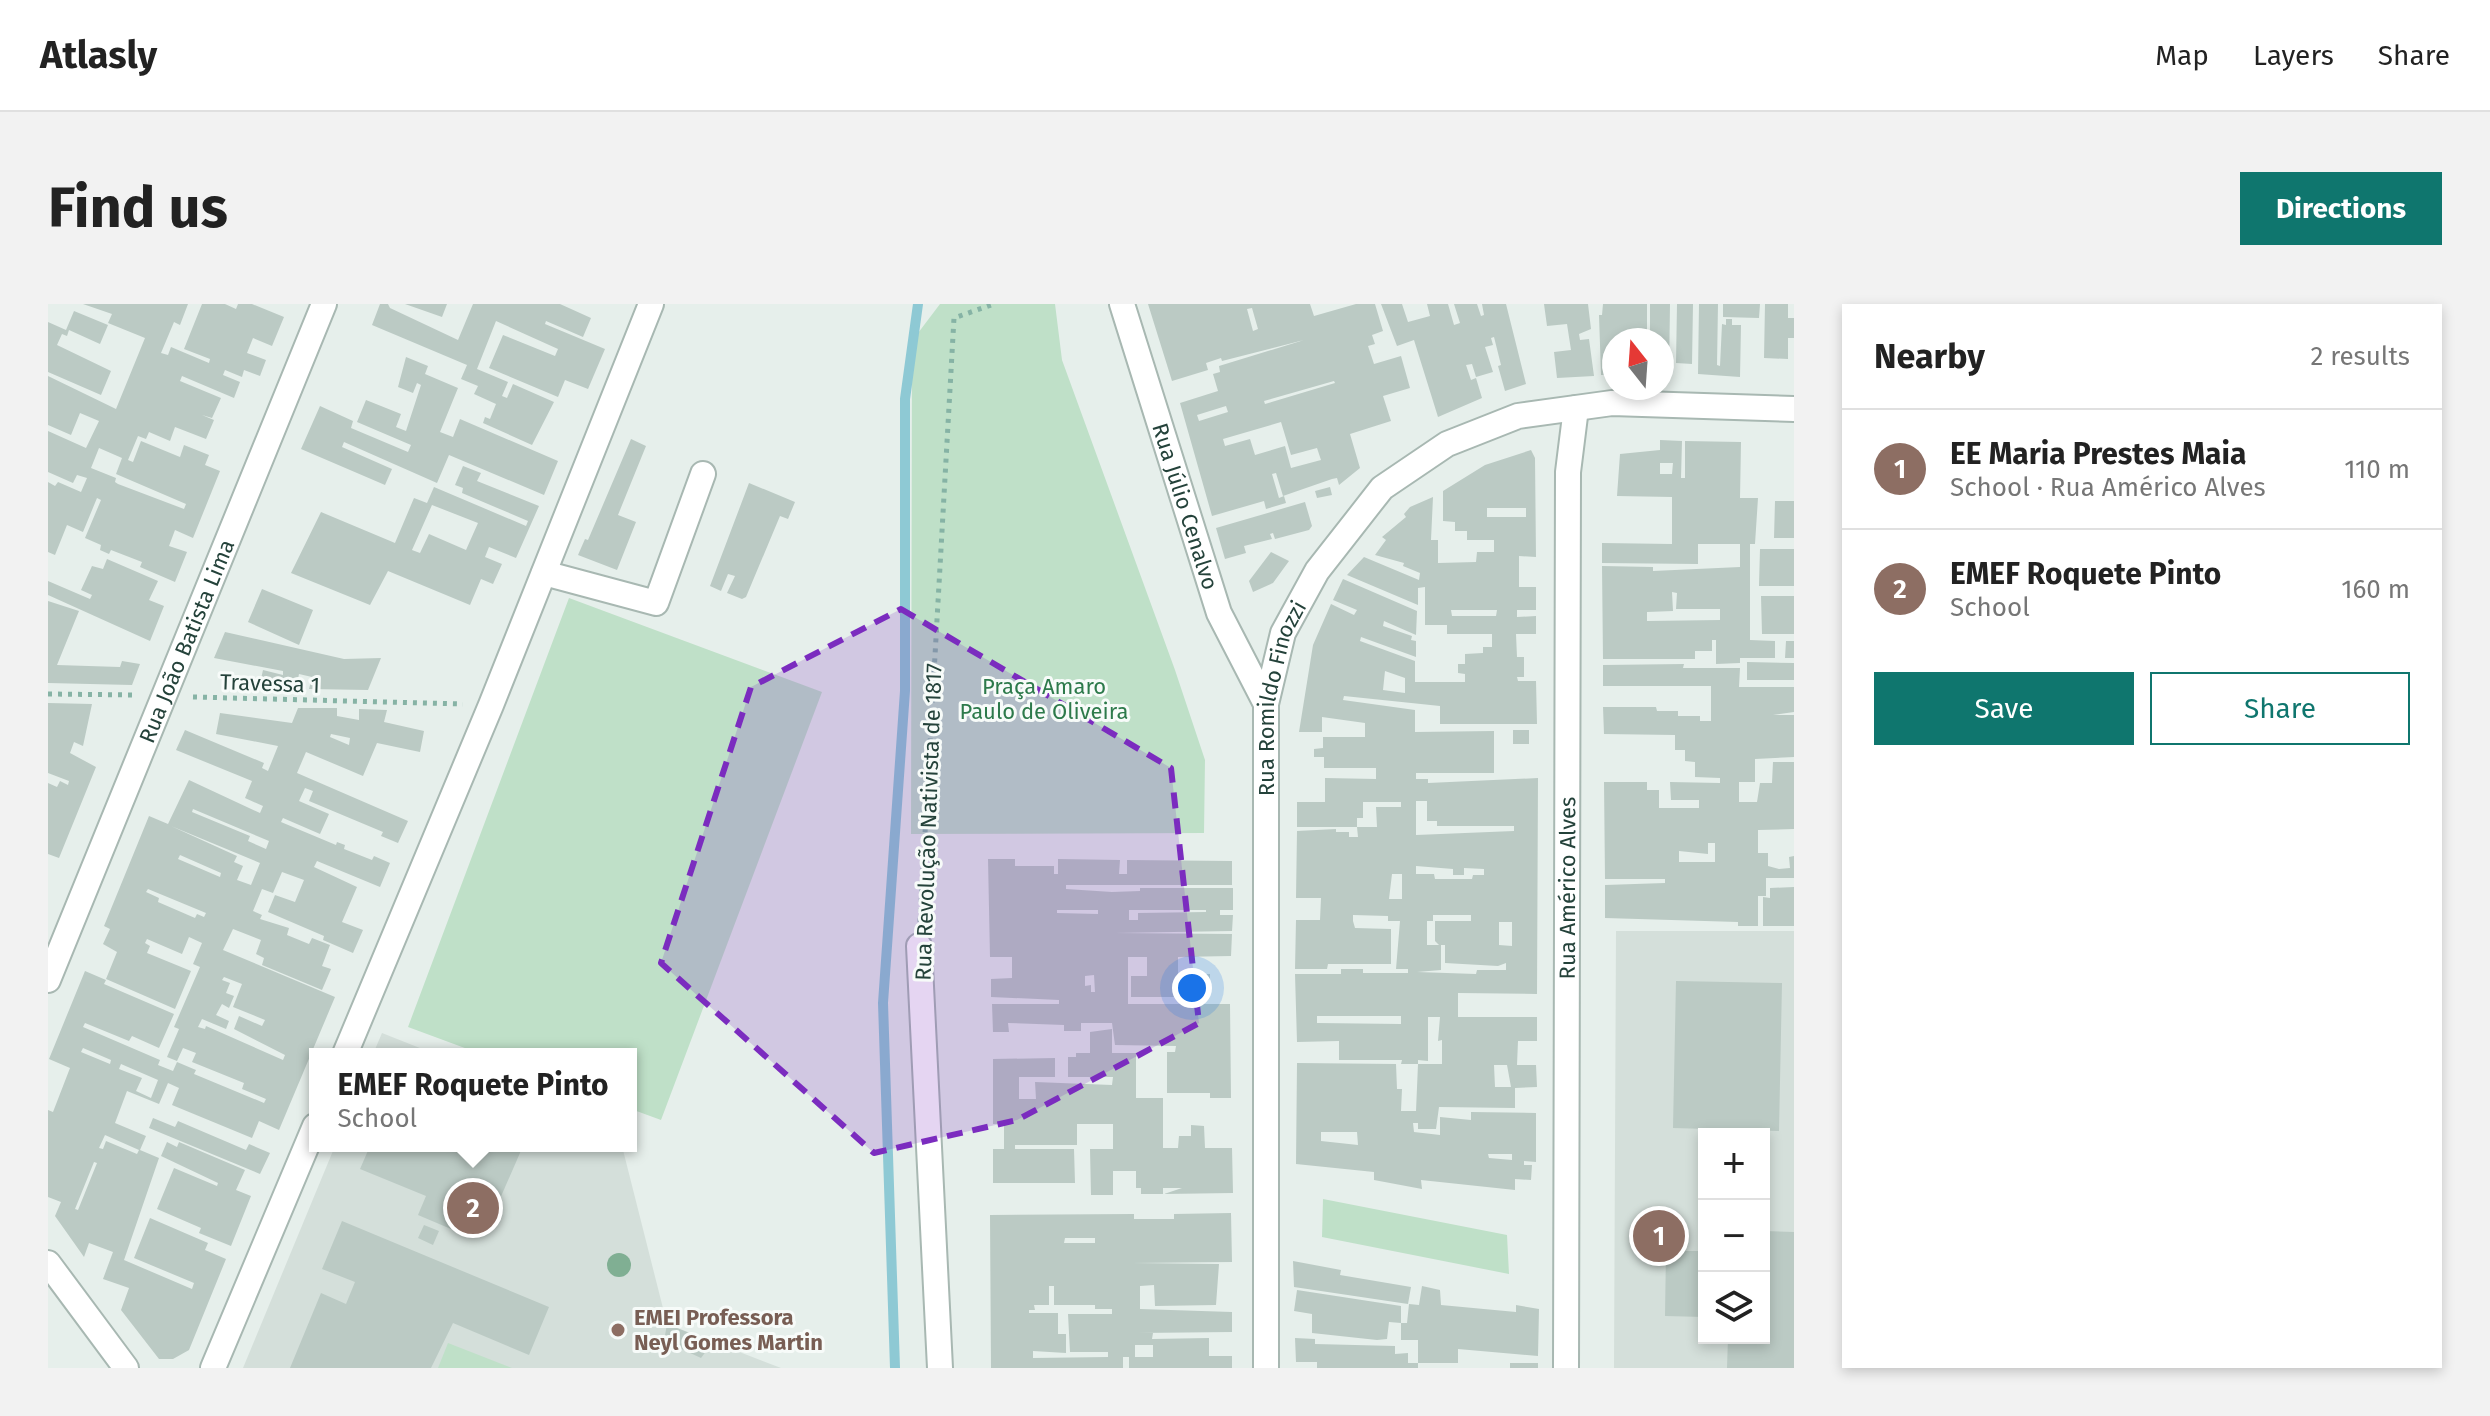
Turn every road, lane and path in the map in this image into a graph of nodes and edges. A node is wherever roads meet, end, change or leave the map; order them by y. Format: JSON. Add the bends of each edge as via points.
{"nodes":[{"id":1,"x":324,"y":304,"type":"edge"},
{"id":2,"x":651,"y":304,"type":"edge"},
{"id":3,"x":994,"y":304,"type":"edge"},
{"id":4,"x":1122,"y":304,"type":"edge"},
{"id":5,"x":1576,"y":408,"type":"junction"},
{"id":6,"x":1794,"y":409,"type":"edge"},
{"id":7,"x":703,"y":474,"type":"dead end"},
{"id":8,"x":544,"y":573,"type":"junction"},
{"id":9,"x":48,"y":694,"type":"edge"},
{"id":10,"x":165,"y":696,"type":"junction"},
{"id":11,"x":1266,"y":704,"type":"junction"},
{"id":12,"x":491,"y":705,"type":"junction"},
{"id":13,"x":919,"y":946,"type":"joint"},
{"id":14,"x":48,"y":980,"type":"edge"},
{"id":15,"x":348,"y":1048,"type":"edge"},
{"id":16,"x":309,"y":1140,"type":"edge"},
{"id":17,"x":48,"y":1263,"type":"edge"},
{"id":18,"x":126,"y":1368,"type":"edge"},
{"id":19,"x":213,"y":1368,"type":"edge"},
{"id":20,"x":940,"y":1368,"type":"edge"},
{"id":21,"x":1266,"y":1368,"type":"edge"},
{"id":22,"x":1566,"y":1368,"type":"edge"}],
"edges":[{"from":1,"to":10,"type":"street","name":"Rua João Batista Lima"},
{"from":2,"to":8,"type":"street"},
{"from":3,"to":13,"type":"path","name":"Rua Revolução Nativista de 1817","via":[[954,318]]},
{"from":4,"to":11,"type":"street","name":"Rua Júlio Cenalvo","via":[[1219,613]]},
{"from":5,"to":6,"type":"street","name":"Rua Romildo Finozzi","via":[[1612,403]]},
{"from":5,"to":11,"type":"street","name":"Rua Romildo Finozzi","via":[[1518,416],[1447,444],[1382,488],[1303,595],[1283,633]]},
{"from":5,"to":22,"type":"street","name":"Rua Américo Alves","via":[[1568,472]]},
{"from":7,"to":8,"type":"street","via":[[656,603]]},
{"from":8,"to":12,"type":"street"},
{"from":9,"to":10,"type":"path","name":"Travessa 1"},
{"from":10,"to":12,"type":"path","name":"Travessa 1"},
{"from":10,"to":14,"type":"street","name":"Rua João Batista Lima"},
{"from":11,"to":21,"type":"street","name":"Rua Romildo Finozzi"},
{"from":12,"to":15,"type":"street"},
{"from":13,"to":20,"type":"street","name":"Rua Revolução Nativista de 1817"},
{"from":16,"to":19,"type":"street"},
{"from":17,"to":18,"type":"street"}]}
